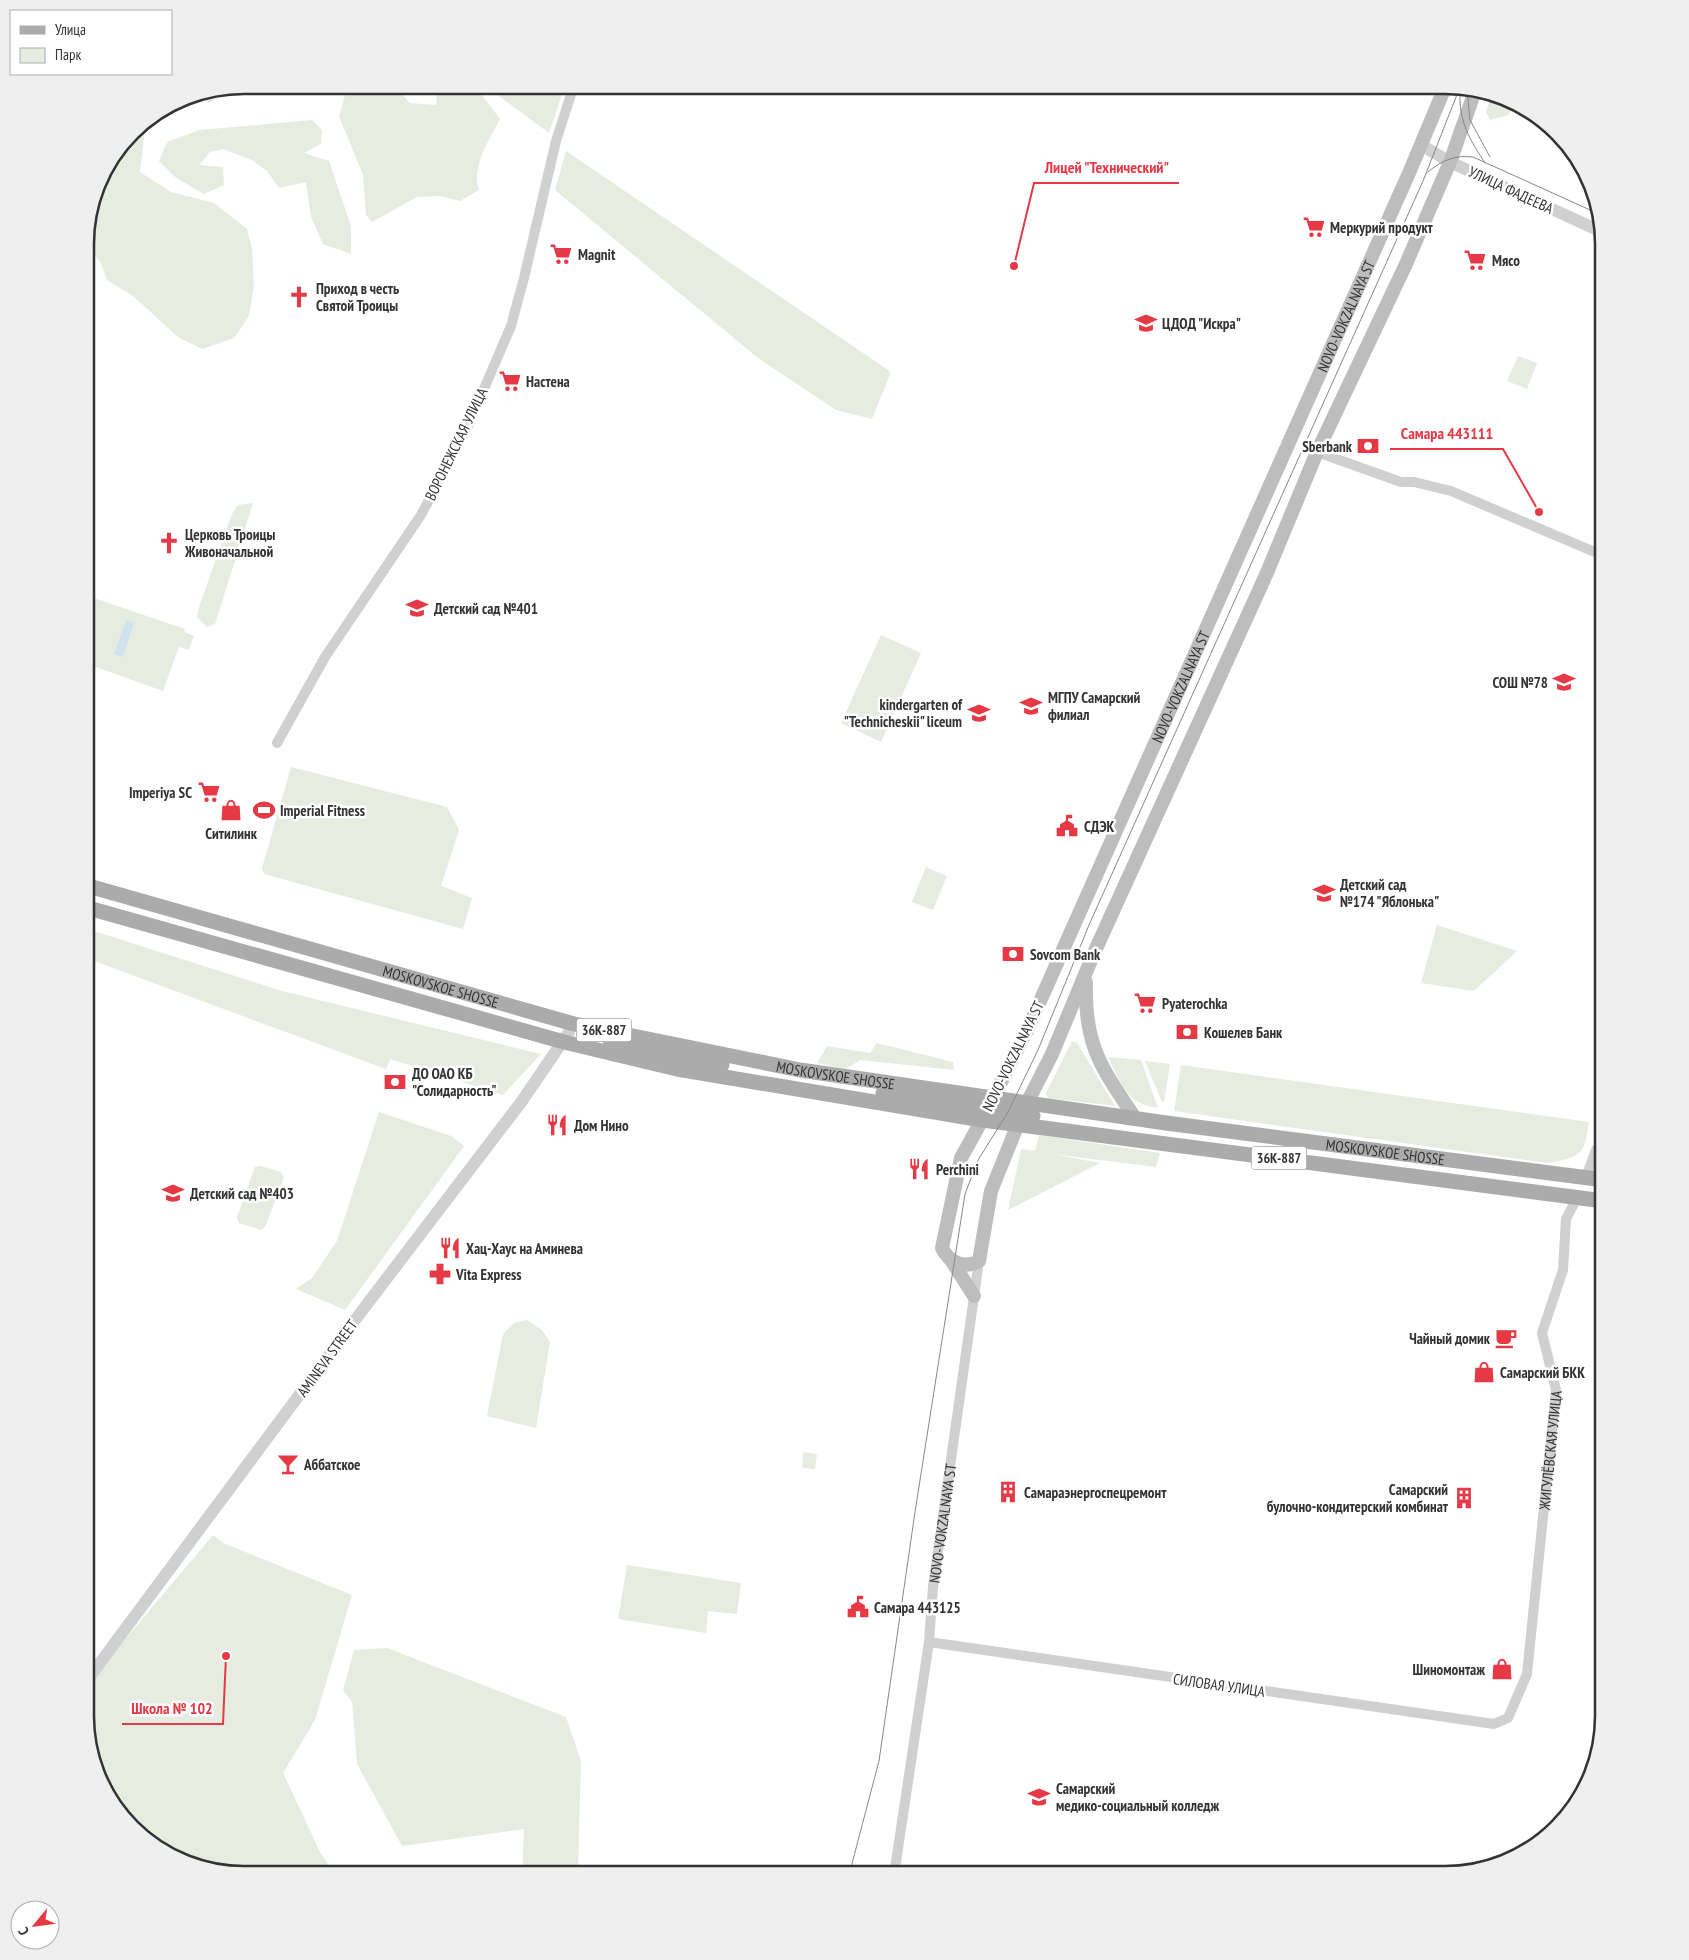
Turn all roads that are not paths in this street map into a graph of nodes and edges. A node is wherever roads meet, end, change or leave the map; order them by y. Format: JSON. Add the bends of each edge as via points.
{"nodes":[{"id":1,"x":571,"y":94,"type":"edge"},
{"id":2,"x":1442,"y":94,"type":"edge"},
{"id":3,"x":1473,"y":97,"type":"edge"},
{"id":4,"x":1421,"y":145,"type":"junction"},
{"id":5,"x":1450,"y":162,"type":"junction"},
{"id":6,"x":1594,"y":228,"type":"edge"},
{"id":7,"x":1317,"y":452,"type":"junction"},
{"id":8,"x":1595,"y":552,"type":"edge"},
{"id":9,"x":277,"y":743,"type":"dead end"},
{"id":10,"x":94,"y":887,"type":"edge"},
{"id":11,"x":94,"y":906,"type":"edge"},
{"id":12,"x":1086,"y":973,"type":"junction"},
{"id":13,"x":566,"y":1037,"type":"junction"},
{"id":14,"x":987,"y":1109,"type":"junction"},
{"id":15,"x":1023,"y":1114,"type":"junction"},
{"id":16,"x":1139,"y":1124,"type":"junction"},
{"id":17,"x":1595,"y":1153,"type":"edge"},
{"id":18,"x":1595,"y":1183,"type":"edge"},
{"id":19,"x":1581,"y":1188,"type":"junction"},
{"id":20,"x":1595,"y":1189,"type":"edge"},
{"id":21,"x":1595,"y":1196,"type":"edge"},
{"id":22,"x":951,"y":1260,"type":"junction"},
{"id":23,"x":979,"y":1261,"type":"junction"},
{"id":24,"x":975,"y":1295,"type":"junction"},
{"id":25,"x":929,"y":1642,"type":"junction"},
{"id":26,"x":94,"y":1671,"type":"edge"},
{"id":27,"x":1508,"y":1718,"type":"joint"},
{"id":28,"x":895,"y":1866,"type":"edge"}],
"edges":[{"from":1,"to":9,"type":"street","name":"ВОРОНЕЖСКАЯ УЛИЦА","via":[[556,141],[510,326],[468,426],[421,515],[325,657]]},
{"from":2,"to":4,"type":"main road","name":"NOVO-VOKZALNAYA ST"},
{"from":3,"to":5,"type":"main road","name":"NOVO-VOKZALNAYA ST"},
{"from":4,"to":5,"type":"street","name":"УЛИЦА ФАДЕЕВА"},
{"from":4,"to":14,"type":"main road","name":"NOVO-VOKZALNAYA ST","via":[[1029,1026]]},
{"from":5,"to":6,"type":"street","name":"УЛИЦА ФАДЕЕВА"},
{"from":5,"to":7,"type":"main road","name":"NOVO-VOKZALNAYA ST","via":[[1406,264]]},
{"from":7,"to":8,"type":"street","via":[[1401,482],[1451,491]]},
{"from":7,"to":12,"type":"main road","name":"NOVO-VOKZALNAYA ST","via":[[1266,575]]},
{"from":10,"to":14,"type":"main road","name":"MOSKOVSKOE SHOSSE","number":"36К-887","via":[[574,1024]]},
{"from":11,"to":13,"type":"main road","name":"MOSKOVSKOE SHOSSE","number":"36К-887","via":[[315,960]]},
{"from":12,"to":15,"type":"main road","name":"NOVO-VOKZALNAYA ST"},
{"from":12,"to":16,"type":"main road","via":[[1086,1020],[1091,1042],[1113,1085]]},
{"from":13,"to":14,"type":"main road","name":"MOSKOVSKOE SHOSSE","number":"36К-887"},
{"from":13,"to":26,"type":"street","name":"AMINEVA STREET","via":[[522,1102]]},
{"from":14,"to":15,"type":"main road","name":"MOSKOVSKOE SHOSSE","number":"36К-887"},
{"from":14,"to":22,"type":"main road","name":"NOVO-VOKZALNAYA ST","via":[[961,1158],[950,1203],[942,1248]]},
{"from":15,"to":16,"type":"main road","name":"MOSKOVSKOE SHOSSE","number":"36К-887"},
{"from":15,"to":19,"type":"main road","name":"MOSKOVSKOE SHOSSE","number":"36К-887"},
{"from":15,"to":23,"type":"main road","name":"NOVO-VOKZALNAYA ST","via":[[991,1191]]},
{"from":16,"to":19,"type":"main road","name":"MOSKOVSKOE SHOSSE","number":"36К-887","via":[[1474,1176]]},
{"from":17,"to":19,"type":"street","name":"ЖИГУЛЁВСКАЯ УЛИЦА"},
{"from":18,"to":19,"type":"main road","name":"MOSKOVSKOE SHOSSE","number":"36К-887"},
{"from":19,"to":20,"type":"main road","name":"MOSKOVSKOE SHOSSE","number":"36К-887"},
{"from":19,"to":21,"type":"main road","name":"MOSKOVSKOE SHOSSE","number":"36К-887"},
{"from":19,"to":27,"type":"street","name":"ЖИГУЛЁВСКАЯ УЛИЦА","via":[[1566,1219],[1563,1270],[1542,1332],[1556,1390],[1527,1674]]},
{"from":22,"to":23,"type":"main road","via":[[966,1265]]},
{"from":22,"to":24,"type":"main road","name":"NOVO-VOKZALNAYA ST"},
{"from":23,"to":24,"type":"street","name":"NOVO-VOKZALNAYA ST"},
{"from":24,"to":25,"type":"street","name":"NOVO-VOKZALNAYA ST","via":[[933,1587]]},
{"from":25,"to":27,"type":"street","name":"СИЛОВАЯ УЛИЦА","via":[[1494,1724]]},
{"from":25,"to":28,"type":"street","name":"NOVO-VOKZALNAYA ST"}]}
